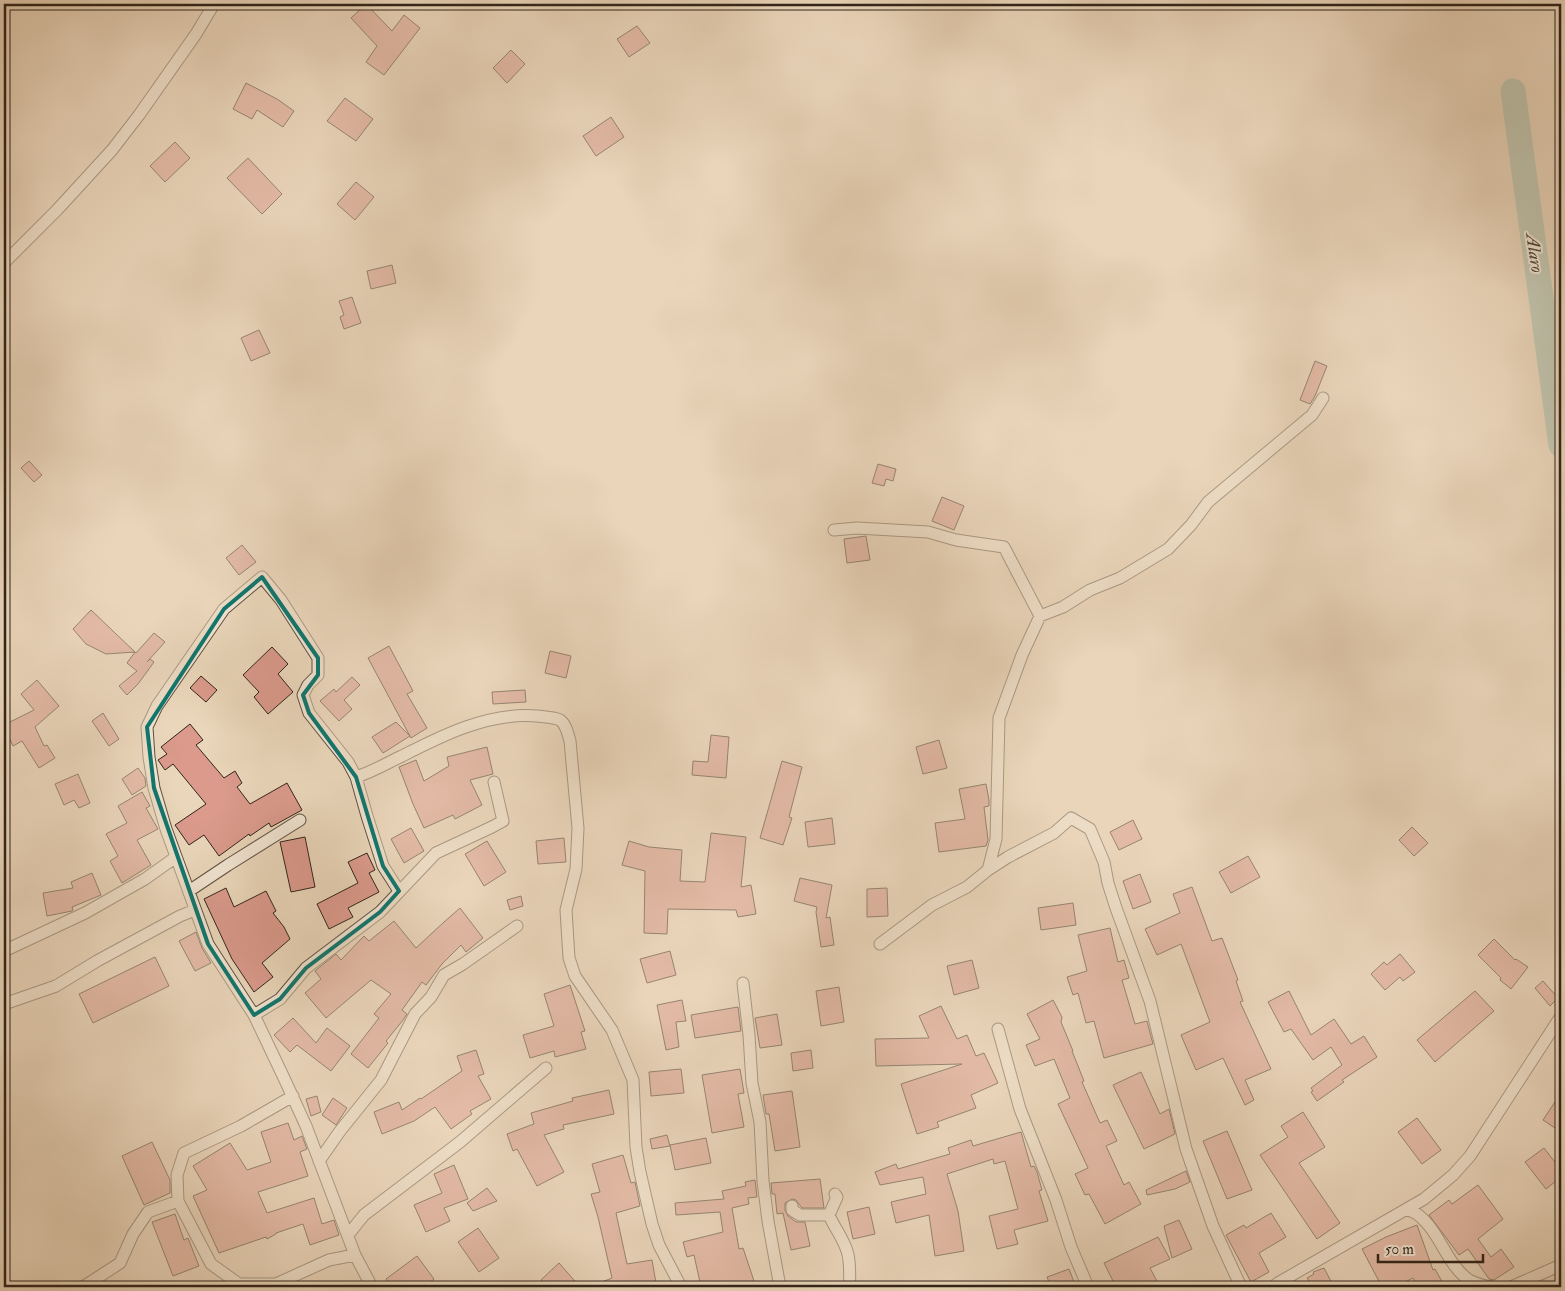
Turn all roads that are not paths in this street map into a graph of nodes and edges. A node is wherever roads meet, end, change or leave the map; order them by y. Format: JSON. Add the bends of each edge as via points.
{"nodes":[{"id":1,"x":214,"y":4,"type":"edge"},
{"id":2,"x":4,"y":263,"type":"edge"},
{"id":3,"x":1323,"y":398,"type":"dead end"},
{"id":4,"x":834,"y":530,"type":"dead end"},
{"id":5,"x":1040,"y":616,"type":"junction"},
{"id":6,"x":356,"y":777,"type":"junction"},
{"id":7,"x":494,"y":782,"type":"dead end"},
{"id":8,"x":300,"y":820,"type":"dead end"},
{"id":9,"x":176,"y":857,"type":"junction"},
{"id":10,"x":988,"y":870,"type":"junction"},
{"id":11,"x":399,"y":891,"type":"junction"},
{"id":12,"x":189,"y":892,"type":"junction"},
{"id":13,"x":195,"y":910,"type":"junction"},
{"id":14,"x":517,"y":926,"type":"dead end"},
{"id":15,"x":880,"y":944,"type":"dead end"},
{"id":16,"x":4,"y":951,"type":"edge"},
{"id":17,"x":743,"y":984,"type":"dead end"},
{"id":18,"x":4,"y":1004,"type":"edge"},
{"id":19,"x":254,"y":1015,"type":"junction"},
{"id":20,"x":1561,"y":1016,"type":"edge"},
{"id":21,"x":998,"y":1029,"type":"dead end"},
{"id":22,"x":546,"y":1068,"type":"dead end"},
{"id":23,"x":293,"y":1096,"type":"junction"},
{"id":24,"x":319,"y":1162,"type":"junction"},
{"id":25,"x":835,"y":1194,"type":"dead end"},
{"id":26,"x":178,"y":1201,"type":"junction"},
{"id":27,"x":792,"y":1206,"type":"dead end"},
{"id":28,"x":1407,"y":1209,"type":"junction"},
{"id":29,"x":829,"y":1215,"type":"junction"},
{"id":30,"x":348,"y":1235,"type":"junction"},
{"id":31,"x":355,"y":1255,"type":"junction"},
{"id":32,"x":1561,"y":1265,"type":"edge"},
{"id":33,"x":83,"y":1287,"type":"edge"},
{"id":34,"x":372,"y":1287,"type":"edge"},
{"id":35,"x":681,"y":1287,"type":"edge"},
{"id":36,"x":780,"y":1287,"type":"edge"},
{"id":37,"x":850,"y":1287,"type":"edge"},
{"id":38,"x":1088,"y":1287,"type":"edge"},
{"id":39,"x":1241,"y":1287,"type":"edge"},
{"id":40,"x":1273,"y":1287,"type":"edge"},
{"id":41,"x":1492,"y":1287,"type":"edge"},
{"id":42,"x":1511,"y":1287,"type":"edge"}],
"edges":[{"from":1,"to":2,"type":"street","via":[[112,150]]},
{"from":3,"to":5,"type":"street","via":[[1312,414],[1208,502],[1168,549],[1120,578]]},
{"from":4,"to":5,"type":"street","via":[[928,532],[1004,547]]},
{"from":5,"to":10,"type":"street","via":[[999,718],[996,839]]},
{"from":6,"to":9,"type":"street","via":[[309,713],[303,695],[318,675],[318,658],[281,600],[262,577],[224,609],[157,706],[147,727],[154,788]]},
{"from":6,"to":11,"type":"street","via":[[383,866]]},
{"from":6,"to":35,"type":"street","via":[[477,723],[520,715],[542,716],[560,720],[566,729],[570,741],[578,828],[576,869],[566,910],[569,958],[575,976],[612,1030],[633,1080],[636,1147],[642,1181],[659,1245]]},
{"from":7,"to":11,"type":"street","via":[[503,820],[436,853]]},
{"from":8,"to":12,"type":"street"},
{"from":9,"to":12,"type":"street"},
{"from":9,"to":16,"type":"street","via":[[84,913]]},
{"from":10,"to":15,"type":"street","via":[[967,887],[932,905]]},
{"from":10,"to":39,"type":"street","via":[[1054,834],[1071,818],[1090,828],[1150,1001],[1186,1149],[1213,1226]]},
{"from":11,"to":19,"type":"street","via":[[380,912],[306,968],[280,999]]},
{"from":12,"to":13,"type":"street"},
{"from":13,"to":18,"type":"street","via":[[56,986]]},
{"from":13,"to":19,"type":"street","via":[[208,944]]},
{"from":14,"to":24,"type":"street","via":[[444,976],[431,997],[414,1014],[381,1080]]},
{"from":17,"to":36,"type":"street","via":[[752,1083],[760,1122],[763,1181]]},
{"from":19,"to":23,"type":"street"},
{"from":20,"to":28,"type":"street","via":[[1470,1156],[1453,1175]]},
{"from":21,"to":38,"type":"street","via":[[1020,1109]]},
{"from":22,"to":30,"type":"street","via":[[460,1142],[364,1216]]},
{"from":23,"to":24,"type":"street"},
{"from":23,"to":26,"type":"street","via":[[242,1126],[184,1153],[177,1175]]},
{"from":24,"to":30,"type":"street"},
{"from":25,"to":29,"type":"street","via":[[837,1197]]},
{"from":26,"to":31,"type":"street","via":[[212,1264],[239,1284],[276,1284],[329,1260]]},
{"from":26,"to":33,"type":"street","via":[[148,1212],[133,1234],[120,1263]]},
{"from":27,"to":29,"type":"street","via":[[792,1210],[800,1215]]},
{"from":28,"to":40,"type":"street"},
{"from":28,"to":41,"type":"street","via":[[1418,1214],[1469,1280]]},
{"from":29,"to":37,"type":"street","via":[[850,1261]]},
{"from":30,"to":31,"type":"street"},
{"from":31,"to":34,"type":"street"},
{"from":32,"to":42,"type":"street"}]}
